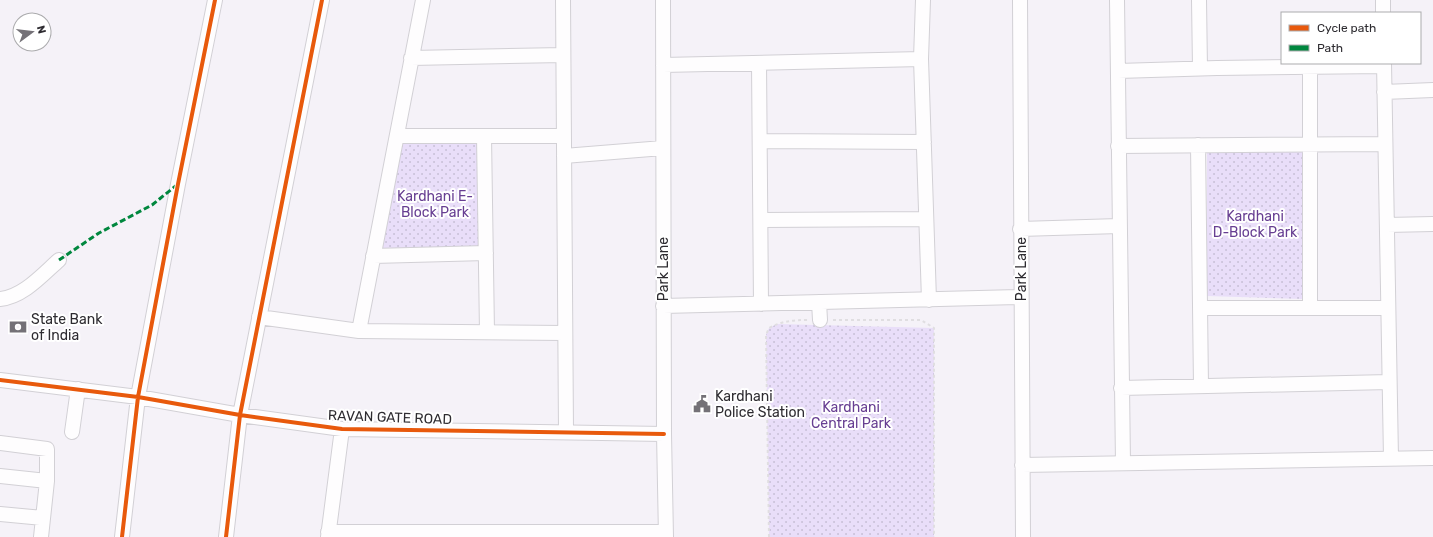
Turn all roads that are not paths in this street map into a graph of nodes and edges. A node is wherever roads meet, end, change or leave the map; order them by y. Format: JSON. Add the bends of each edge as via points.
{"nodes":[{"id":1,"x":215,"y":0,"type":"edge"},
{"id":2,"x":322,"y":0,"type":"edge"},
{"id":3,"x":423,"y":0,"type":"edge"},
{"id":4,"x":563,"y":0,"type":"edge"},
{"id":5,"x":663,"y":0,"type":"edge"},
{"id":6,"x":923,"y":0,"type":"edge"},
{"id":7,"x":1020,"y":0,"type":"edge"},
{"id":8,"x":1117,"y":0,"type":"edge"},
{"id":9,"x":1199,"y":0,"type":"edge"},
{"id":10,"x":1383,"y":0,"type":"edge"},
{"id":11,"x":1383,"y":12,"type":"edge"},
{"id":12,"x":563,"y":55,"type":"junction"},
{"id":13,"x":412,"y":58,"type":"junction"},
{"id":14,"x":922,"y":59,"type":"junction"},
{"id":15,"x":759,"y":63,"type":"junction"},
{"id":16,"x":663,"y":65,"type":"junction"},
{"id":17,"x":1384,"y":65,"type":"edge"},
{"id":18,"x":1200,"y":68,"type":"junction"},
{"id":19,"x":1310,"y":68,"type":"junction"},
{"id":20,"x":1118,"y":71,"type":"junction"},
{"id":21,"x":1433,"y":90,"type":"edge"},
{"id":22,"x":1384,"y":92,"type":"junction"},
{"id":23,"x":397,"y":136,"type":"junction"},
{"id":24,"x":484,"y":136,"type":"junction"},
{"id":25,"x":564,"y":136,"type":"junction"},
{"id":26,"x":760,"y":141,"type":"junction"},
{"id":27,"x":924,"y":142,"type":"junction"},
{"id":28,"x":1310,"y":143,"type":"junction"},
{"id":29,"x":1385,"y":144,"type":"junction"},
{"id":30,"x":1198,"y":145,"type":"junction"},
{"id":31,"x":1118,"y":146,"type":"junction"},
{"id":32,"x":663,"y":148,"type":"junction"},
{"id":33,"x":564,"y":156,"type":"junction"},
{"id":34,"x":926,"y":219,"type":"junction"},
{"id":35,"x":762,"y":220,"type":"junction"},
{"id":36,"x":1433,"y":224,"type":"edge"},
{"id":37,"x":1387,"y":225,"type":"junction"},
{"id":38,"x":1119,"y":226,"type":"junction"},
{"id":39,"x":1020,"y":229,"type":"junction"},
{"id":40,"x":486,"y":253,"type":"junction"},
{"id":41,"x":373,"y":256,"type":"junction"},
{"id":42,"x":59,"y":260,"type":"dead end"},
{"id":43,"x":1021,"y":297,"type":"junction"},
{"id":44,"x":0,"y":298,"type":"edge"},
{"id":45,"x":929,"y":300,"type":"junction"},
{"id":46,"x":819,"y":302,"type":"junction"},
{"id":47,"x":761,"y":304,"type":"junction"},
{"id":48,"x":664,"y":306,"type":"junction"},
{"id":49,"x":1200,"y":308,"type":"junction"},
{"id":50,"x":1310,"y":308,"type":"junction"},
{"id":51,"x":1388,"y":308,"type":"junction"},
{"id":52,"x":259,"y":318,"type":"junction"},
{"id":53,"x":820,"y":320,"type":"road end"},
{"id":54,"x":359,"y":331,"type":"junction"},
{"id":55,"x":487,"y":332,"type":"junction"},
{"id":56,"x":565,"y":333,"type":"junction"},
{"id":57,"x":0,"y":380,"type":"edge"},
{"id":58,"x":1389,"y":382,"type":"junction"},
{"id":59,"x":1201,"y":386,"type":"junction"},
{"id":60,"x":1121,"y":388,"type":"junction"},
{"id":61,"x":78,"y":390,"type":"junction"},
{"id":62,"x":138,"y":397,"type":"junction"},
{"id":63,"x":240,"y":415,"type":"junction"},
{"id":64,"x":342,"y":429,"type":"junction"},
{"id":65,"x":72,"y":432,"type":"dead end"},
{"id":66,"x":566,"y":432,"type":"junction"},
{"id":67,"x":664,"y":434,"type":"junction"},
{"id":68,"x":0,"y":443,"type":"edge"},
{"id":69,"x":1391,"y":458,"type":"junction"},
{"id":70,"x":1433,"y":458,"type":"edge"},
{"id":71,"x":1122,"y":463,"type":"junction"},
{"id":72,"x":1022,"y":465,"type":"junction"},
{"id":73,"x":0,"y":476,"type":"edge"},
{"id":74,"x":47,"y":481,"type":"junction"},
{"id":75,"x":0,"y":514,"type":"edge"},
{"id":76,"x":43,"y":518,"type":"junction"},
{"id":77,"x":328,"y":534,"type":"edge"},
{"id":78,"x":572,"y":534,"type":"edge"},
{"id":79,"x":665,"y":534,"type":"edge"},
{"id":80,"x":41,"y":537,"type":"edge"},
{"id":81,"x":122,"y":537,"type":"edge"},
{"id":82,"x":226,"y":537,"type":"edge"},
{"id":83,"x":1023,"y":537,"type":"edge"}],
"edges":[{"from":1,"to":62,"type":"street"},
{"from":2,"to":52,"type":"street"},
{"from":3,"to":13,"type":"street"},
{"from":4,"to":12,"type":"street"},
{"from":5,"to":16,"type":"street","name":"Park Lane"},
{"from":6,"to":14,"type":"street"},
{"from":7,"to":39,"type":"street","name":"Park Lane"},
{"from":8,"to":20,"type":"street"},
{"from":9,"to":18,"type":"street"},
{"from":10,"to":11,"type":"street"},
{"from":12,"to":13,"type":"street"},
{"from":12,"to":25,"type":"street"},
{"from":13,"to":23,"type":"street"},
{"from":14,"to":15,"type":"street"},
{"from":14,"to":27,"type":"street"},
{"from":15,"to":16,"type":"street"},
{"from":15,"to":26,"type":"street"},
{"from":16,"to":32,"type":"street","name":"Park Lane"},
{"from":17,"to":19,"type":"street"},
{"from":17,"to":22,"type":"street"},
{"from":18,"to":19,"type":"street"},
{"from":18,"to":20,"type":"street"},
{"from":19,"to":28,"type":"street"},
{"from":20,"to":31,"type":"street"},
{"from":21,"to":22,"type":"street"},
{"from":22,"to":29,"type":"street"},
{"from":23,"to":24,"type":"street"},
{"from":23,"to":41,"type":"street"},
{"from":24,"to":25,"type":"street"},
{"from":24,"to":40,"type":"street"},
{"from":25,"to":33,"type":"street"},
{"from":26,"to":27,"type":"street"},
{"from":26,"to":35,"type":"street"},
{"from":27,"to":34,"type":"street"},
{"from":28,"to":29,"type":"street"},
{"from":28,"to":30,"type":"street"},
{"from":28,"to":50,"type":"street"},
{"from":29,"to":37,"type":"street"},
{"from":30,"to":31,"type":"street"},
{"from":30,"to":49,"type":"street"},
{"from":31,"to":38,"type":"street"},
{"from":32,"to":33,"type":"street"},
{"from":32,"to":48,"type":"street","name":"Park Lane"},
{"from":33,"to":56,"type":"street"},
{"from":34,"to":35,"type":"street"},
{"from":34,"to":45,"type":"street"},
{"from":35,"to":47,"type":"street"},
{"from":36,"to":37,"type":"street"},
{"from":37,"to":51,"type":"street"},
{"from":38,"to":39,"type":"street"},
{"from":38,"to":60,"type":"street"},
{"from":39,"to":43,"type":"street","name":"Park Lane"},
{"from":40,"to":41,"type":"street"},
{"from":40,"to":55,"type":"street"},
{"from":41,"to":54,"type":"street"},
{"from":42,"to":44,"type":"street","via":[[28,287],[17,294]]},
{"from":43,"to":45,"type":"street"},
{"from":43,"to":72,"type":"street","name":"Park Lane"},
{"from":45,"to":46,"type":"street"},
{"from":46,"to":47,"type":"street"},
{"from":46,"to":53,"type":"street"},
{"from":47,"to":48,"type":"street"},
{"from":48,"to":67,"type":"street","name":"Park Lane"},
{"from":49,"to":50,"type":"street"},
{"from":49,"to":59,"type":"street"},
{"from":50,"to":51,"type":"street"},
{"from":51,"to":58,"type":"street"},
{"from":52,"to":54,"type":"street"},
{"from":52,"to":63,"type":"street"},
{"from":54,"to":55,"type":"street"},
{"from":55,"to":56,"type":"street"},
{"from":56,"to":66,"type":"street"},
{"from":57,"to":61,"type":"street","name":"RAVAN GATE ROAD"},
{"from":58,"to":59,"type":"street"},
{"from":58,"to":69,"type":"street"},
{"from":59,"to":60,"type":"street"},
{"from":60,"to":71,"type":"street"},
{"from":61,"to":62,"type":"street","name":"RAVAN GATE ROAD"},
{"from":61,"to":65,"type":"street"},
{"from":62,"to":63,"type":"street","name":"RAVAN GATE ROAD"},
{"from":62,"to":81,"type":"street"},
{"from":63,"to":64,"type":"street","name":"RAVAN GATE ROAD"},
{"from":63,"to":82,"type":"street"},
{"from":64,"to":66,"type":"street","name":"RAVAN GATE ROAD"},
{"from":64,"to":77,"type":"street"},
{"from":66,"to":67,"type":"street","name":"RAVAN GATE ROAD"},
{"from":67,"to":79,"type":"street","name":"Park Lane"},
{"from":68,"to":74,"type":"street","via":[[47,448]]},
{"from":69,"to":70,"type":"street"},
{"from":69,"to":71,"type":"street"},
{"from":71,"to":72,"type":"street"},
{"from":72,"to":83,"type":"street","name":"Park Lane"},
{"from":73,"to":74,"type":"street"},
{"from":74,"to":76,"type":"street"},
{"from":75,"to":76,"type":"street"},
{"from":76,"to":80,"type":"street"},
{"from":77,"to":78,"type":"street"},
{"from":78,"to":79,"type":"street"}]}
